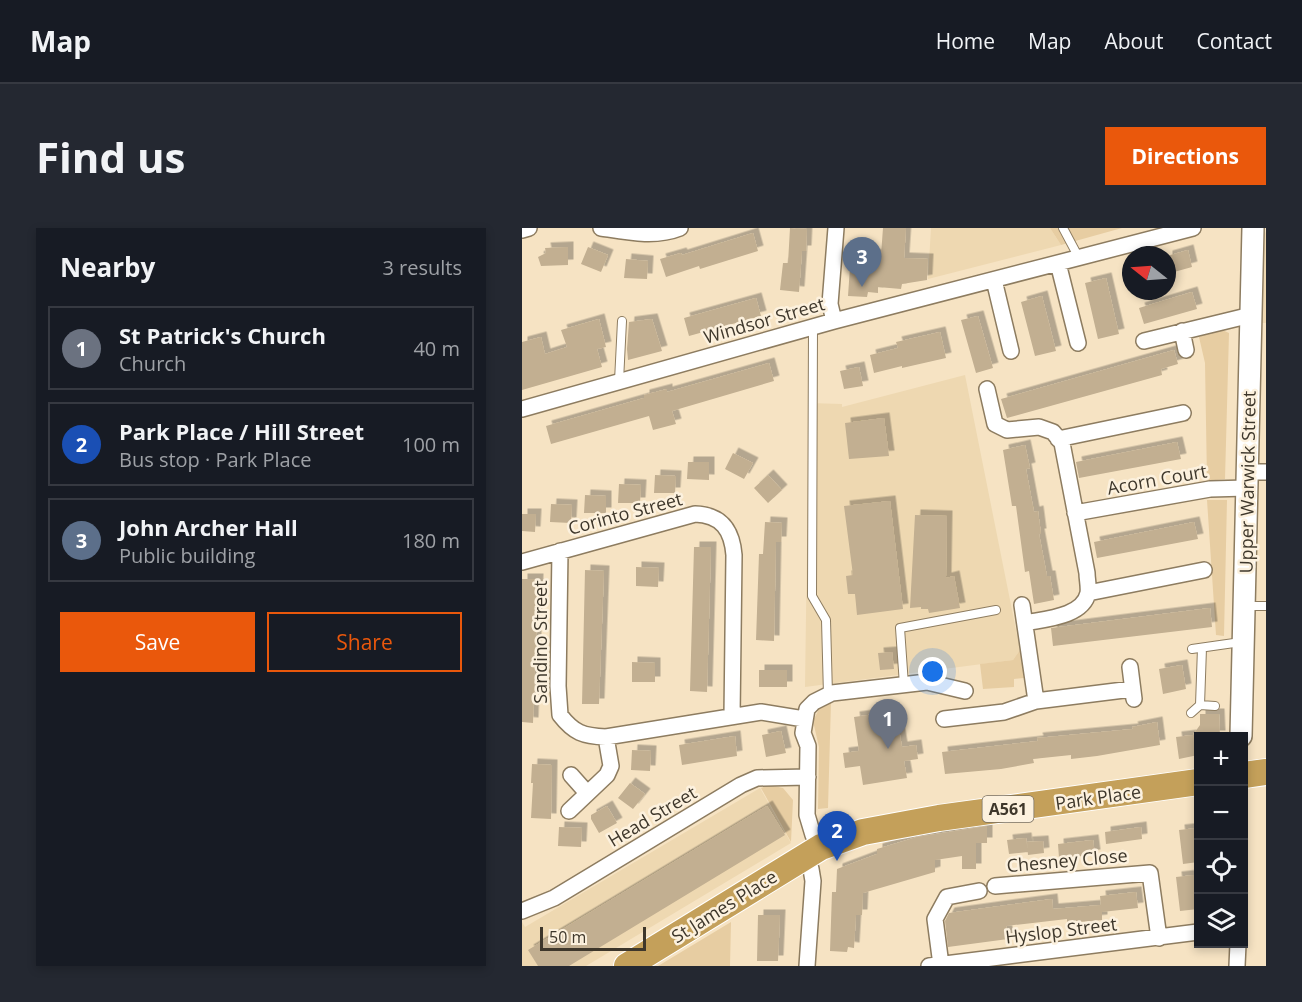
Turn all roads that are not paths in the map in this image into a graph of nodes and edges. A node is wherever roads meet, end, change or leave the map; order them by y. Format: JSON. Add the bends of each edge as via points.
{"nodes":[{"id":1,"x":529,"y":228,"type":"edge"},
{"id":2,"x":601,"y":228,"type":"edge"},
{"id":3,"x":680,"y":228,"type":"edge"},
{"id":4,"x":836,"y":228,"type":"edge"},
{"id":5,"x":1063,"y":228,"type":"edge"},
{"id":6,"x":1193,"y":228,"type":"edge"},
{"id":7,"x":1253,"y":228,"type":"edge"},
{"id":8,"x":522,"y":230,"type":"edge"},
{"id":9,"x":1079,"y":258,"type":"junction"},
{"id":10,"x":1058,"y":263,"type":"junction"},
{"id":11,"x":994,"y":280,"type":"junction"},
{"id":12,"x":1251,"y":315,"type":"junction"},
{"id":13,"x":622,"y":321,"type":"dead end"},
{"id":14,"x":834,"y":321,"type":"junction"},
{"id":15,"x":813,"y":327,"type":"junction"},
{"id":16,"x":1182,"y":331,"type":"junction"},
{"id":17,"x":1143,"y":341,"type":"dead end"},
{"id":18,"x":1078,"y":343,"type":"dead end"},
{"id":19,"x":1186,"y":350,"type":"dead end"},
{"id":20,"x":1011,"y":351,"type":"dead end"},
{"id":21,"x":619,"y":381,"type":"junction"},
{"id":22,"x":987,"y":389,"type":"dead end"},
{"id":23,"x":522,"y":409,"type":"edge"},
{"id":24,"x":1183,"y":413,"type":"dead end"},
{"id":25,"x":1058,"y":439,"type":"junction"},
{"id":26,"x":1253,"y":477,"type":"edge"},
{"id":27,"x":1075,"y":513,"type":"junction"},
{"id":28,"x":560,"y":551,"type":"junction"},
{"id":29,"x":522,"y":562,"type":"edge"},
{"id":30,"x":1204,"y":570,"type":"dead end"},
{"id":31,"x":1088,"y":593,"type":"junction"},
{"id":32,"x":1022,"y":604,"type":"dead end"},
{"id":33,"x":1244,"y":606,"type":"junction"},
{"id":34,"x":1266,"y":606,"type":"edge"},
{"id":35,"x":996,"y":610,"type":"dead end"},
{"id":36,"x":1025,"y":623,"type":"junction"},
{"id":37,"x":1243,"y":641,"type":"junction"},
{"id":38,"x":1202,"y":648,"type":"junction"},
{"id":39,"x":1192,"y":649,"type":"dead end"},
{"id":40,"x":1130,"y":667,"type":"dead end"},
{"id":41,"x":904,"y":685,"type":"junction"},
{"id":42,"x":965,"y":691,"type":"dead end"},
{"id":43,"x":828,"y":695,"type":"junction"},
{"id":44,"x":1036,"y":701,"type":"junction"},
{"id":45,"x":1200,"y":705,"type":"junction"},
{"id":46,"x":1215,"y":706,"type":"dead end"},
{"id":47,"x":1191,"y":713,"type":"dead end"},
{"id":48,"x":732,"y":716,"type":"junction"},
{"id":49,"x":804,"y":719,"type":"junction"},
{"id":50,"x":944,"y":719,"type":"dead end"},
{"id":51,"x":1241,"y":732,"type":"edge"},
{"id":52,"x":606,"y":737,"type":"junction"},
{"id":53,"x":1266,"y":772,"type":"edge"},
{"id":54,"x":1248,"y":774,"type":"edge"},
{"id":55,"x":571,"y":775,"type":"dead end"},
{"id":56,"x":808,"y":777,"type":"junction"},
{"id":57,"x":1194,"y":783,"type":"edge"},
{"id":58,"x":588,"y":793,"type":"junction"},
{"id":59,"x":569,"y":811,"type":"dead end"},
{"id":60,"x":813,"y":851,"type":"junction"},
{"id":61,"x":995,"y":886,"type":"dead end"},
{"id":62,"x":979,"y":891,"type":"dead end"},
{"id":63,"x":522,"y":911,"type":"edge"},
{"id":64,"x":1194,"y":933,"type":"edge"},
{"id":65,"x":1159,"y":938,"type":"junction"},
{"id":66,"x":1238,"y":948,"type":"edge"},
{"id":67,"x":935,"y":965,"type":"edge"},
{"id":68,"x":627,"y":966,"type":"edge"},
{"id":69,"x":807,"y":966,"type":"edge"},
{"id":70,"x":1238,"y":966,"type":"edge"}],
"edges":[{"from":1,"to":8,"type":"street"},
{"from":2,"to":3,"type":"street","via":[[653,233]]},
{"from":4,"to":14,"type":"street","via":[[830,304]]},
{"from":5,"to":9,"type":"lane"},
{"from":6,"to":9,"type":"street","name":"Windsor Street"},
{"from":7,"to":12,"type":"main road","name":"Upper Warwick Street"},
{"from":9,"to":10,"type":"street","name":"Windsor Street"},
{"from":10,"to":11,"type":"street","name":"Windsor Street"},
{"from":10,"to":18,"type":"street"},
{"from":11,"to":14,"type":"street","name":"Windsor Street"},
{"from":11,"to":20,"type":"street"},
{"from":12,"to":16,"type":"street"},
{"from":12,"to":26,"type":"main road","name":"Upper Warwick Street"},
{"from":13,"to":21,"type":"lane"},
{"from":14,"to":15,"type":"street","name":"Windsor Street"},
{"from":15,"to":21,"type":"street","name":"Windsor Street"},
{"from":15,"to":43,"type":"lane","via":[[812,596],[826,620]]},
{"from":16,"to":17,"type":"street"},
{"from":16,"to":19,"type":"street"},
{"from":21,"to":23,"type":"street","name":"Windsor Street"},
{"from":22,"to":25,"type":"street","via":[[995,424],[1007,430],[1039,427],[1053,432]]},
{"from":24,"to":25,"type":"street"},
{"from":25,"to":27,"type":"street","via":[[1062,443]]},
{"from":26,"to":27,"type":"street","name":"Acorn Court","via":[[1210,489]]},
{"from":26,"to":33,"type":"main road","name":"Upper Warwick Street"},
{"from":27,"to":31,"type":"street"},
{"from":28,"to":29,"type":"street","name":"Corinto Street"},
{"from":28,"to":48,"type":"street","name":"Corinto Street","via":[[695,514],[706,514],[727,529],[733,539],[734,555]]},
{"from":28,"to":52,"type":"street","name":"Sandino Street","via":[[560,715],[576,732]]},
{"from":30,"to":31,"type":"street"},
{"from":31,"to":36,"type":"street","via":[[1080,607],[1057,617]]},
{"from":32,"to":36,"type":"street"},
{"from":33,"to":34,"type":"lane"},
{"from":33,"to":37,"type":"main road","name":"Upper Warwick Street"},
{"from":35,"to":41,"type":"lane","via":[[900,628]]},
{"from":36,"to":44,"type":"street"},
{"from":37,"to":38,"type":"lane"},
{"from":37,"to":51,"type":"main road","name":"Upper Warwick Street"},
{"from":38,"to":39,"type":"lane"},
{"from":38,"to":45,"type":"lane"},
{"from":40,"to":44,"type":"street","via":[[1133,694]]},
{"from":41,"to":42,"type":"street","via":[[927,682]]},
{"from":41,"to":43,"type":"street"},
{"from":43,"to":49,"type":"street","via":[[807,709]]},
{"from":44,"to":50,"type":"street","via":[[1004,712]]},
{"from":45,"to":46,"type":"lane"},
{"from":45,"to":47,"type":"lane"},
{"from":48,"to":49,"type":"street","name":"Sandino Street","via":[[761,712]]},
{"from":48,"to":52,"type":"street","name":"Sandino Street"},
{"from":49,"to":56,"type":"street"},
{"from":52,"to":58,"type":"street","via":[[611,766]]},
{"from":53,"to":54,"type":"highway"},
{"from":55,"to":58,"type":"street"},
{"from":56,"to":60,"type":"street","via":[[807,815]]},
{"from":56,"to":63,"type":"street","name":"Head Street","via":[[757,778],[741,785],[554,898]]},
{"from":57,"to":60,"type":"highway","name":"Park Place","number":"A561","via":[[900,825],[863,832]]},
{"from":58,"to":59,"type":"street"},
{"from":60,"to":68,"type":"highway","name":"St James Place","number":"A561"},
{"from":60,"to":69,"type":"street"},
{"from":61,"to":65,"type":"street","name":"Chesney Close","via":[[1150,873]]},
{"from":62,"to":67,"type":"street","via":[[947,897],[935,920]]},
{"from":64,"to":65,"type":"street","name":"Hyslop Street"},
{"from":65,"to":67,"type":"street","name":"Hyslop Street"},
{"from":66,"to":70,"type":"street"}]}
